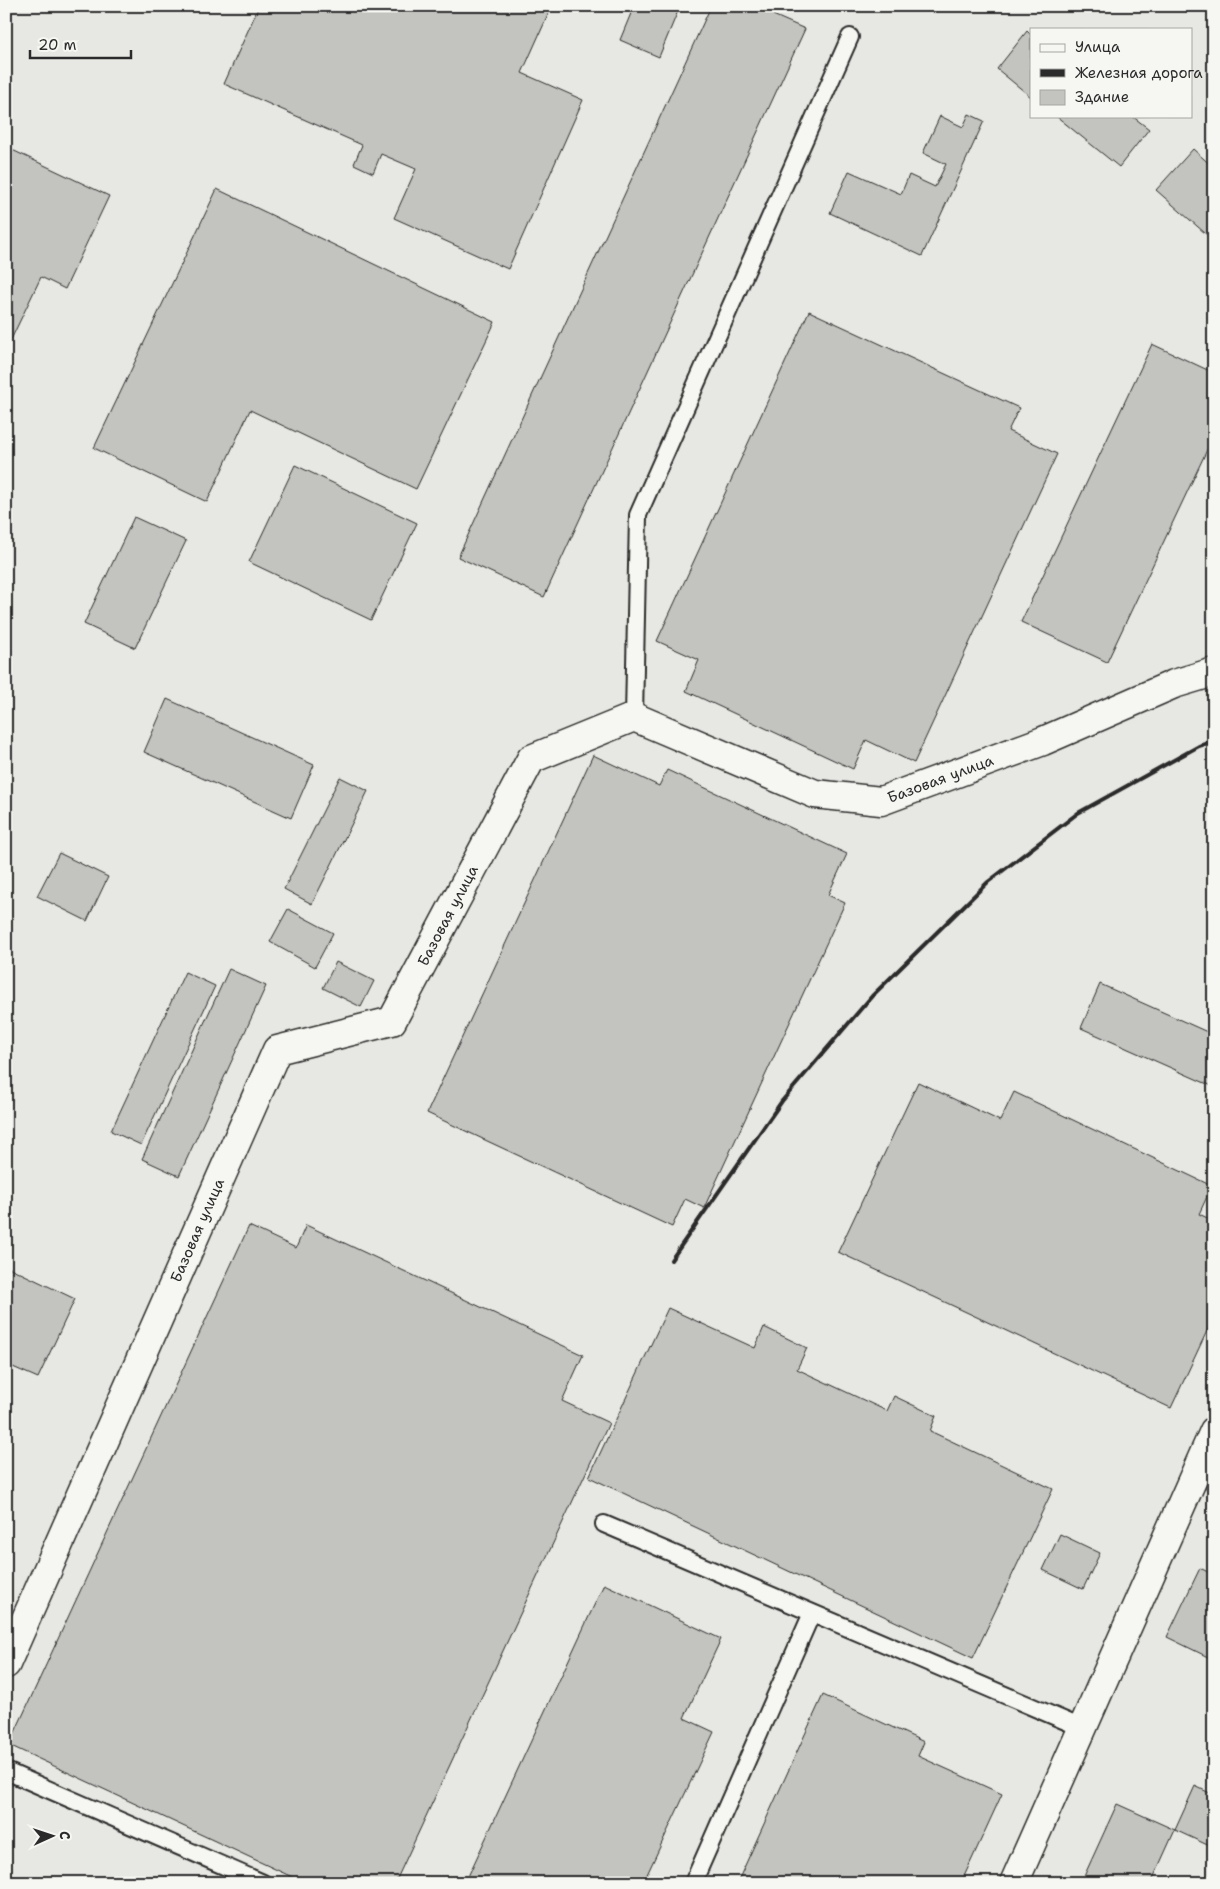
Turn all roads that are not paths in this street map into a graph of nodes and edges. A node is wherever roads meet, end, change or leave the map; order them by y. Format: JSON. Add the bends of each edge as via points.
{"nodes":[{"id":1,"x":850,"y":37,"type":"dead end"},
{"id":2,"x":1214,"y":672,"type":"edge"},
{"id":3,"x":634,"y":717,"type":"junction"},
{"id":4,"x":1214,"y":1431,"type":"edge"},
{"id":5,"x":604,"y":1524,"type":"dead end"},
{"id":6,"x":812,"y":1613,"type":"junction"},
{"id":7,"x":6,"y":1664,"type":"edge"},
{"id":8,"x":1082,"y":1728,"type":"junction"},
{"id":9,"x":6,"y":1771,"type":"edge"},
{"id":10,"x":263,"y":1883,"type":"edge"},
{"id":11,"x":692,"y":1883,"type":"edge"},
{"id":12,"x":1014,"y":1883,"type":"edge"}],
"edges":[{"from":1,"to":3,"type":"lane","via":[[638,515]]},
{"from":2,"to":3,"type":"street","name":"Базовая улица","via":[[1174,684],[1044,742],[881,800],[815,794]]},
{"from":3,"to":7,"type":"street","name":"Базовая улица","via":[[531,759],[392,1021],[277,1050]]},
{"from":4,"to":8,"type":"street"},
{"from":5,"to":6,"type":"lane"},
{"from":6,"to":8,"type":"lane"},
{"from":6,"to":11,"type":"lane"},
{"from":8,"to":12,"type":"street"},
{"from":9,"to":10,"type":"lane"}]}
